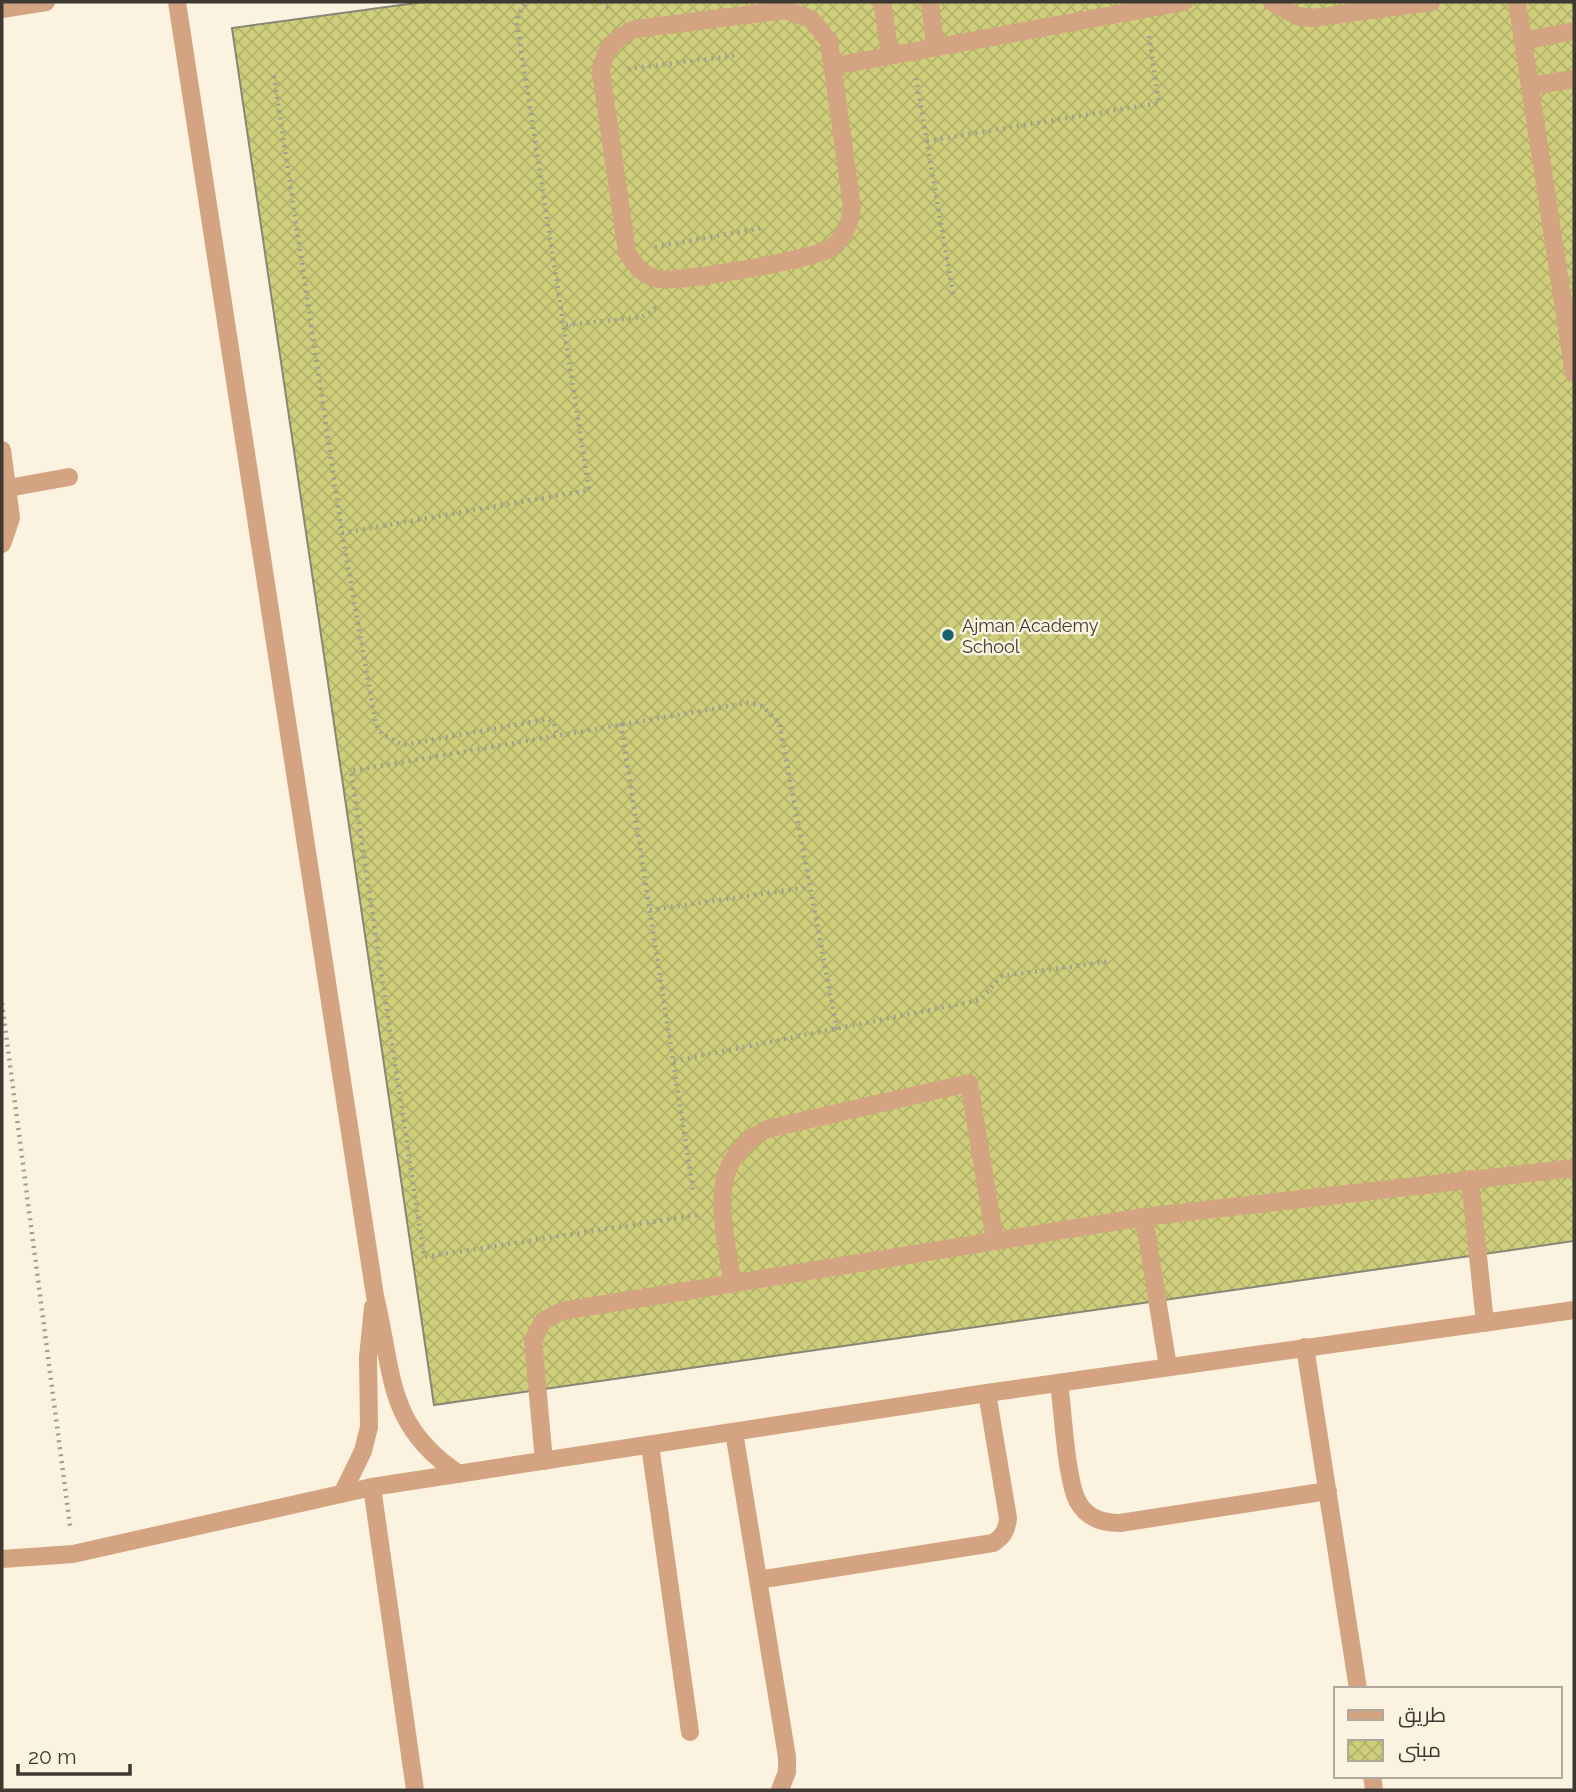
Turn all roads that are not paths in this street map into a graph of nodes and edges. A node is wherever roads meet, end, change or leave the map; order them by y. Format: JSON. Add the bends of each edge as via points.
{"nodes":[{"id":1,"x":46,"y":2,"type":"edge"},
{"id":2,"x":177,"y":2,"type":"edge"},
{"id":3,"x":882,"y":2,"type":"edge"},
{"id":4,"x":930,"y":2,"type":"edge"},
{"id":5,"x":1184,"y":2,"type":"edge"},
{"id":6,"x":1272,"y":2,"type":"edge"},
{"id":7,"x":1431,"y":2,"type":"edge"},
{"id":8,"x":1517,"y":2,"type":"edge"},
{"id":9,"x":2,"y":9,"type":"edge"},
{"id":10,"x":1574,"y":30,"type":"edge"},
{"id":11,"x":1524,"y":41,"type":"junction"},
{"id":12,"x":935,"y":45,"type":"junction"},
{"id":13,"x":890,"y":54,"type":"junction"},
{"id":14,"x":834,"y":66,"type":"junction"},
{"id":15,"x":1574,"y":79,"type":"edge"},
{"id":16,"x":1531,"y":86,"type":"junction"},
{"id":17,"x":1574,"y":374,"type":"edge"},
{"id":18,"x":2,"y":450,"type":"edge"},
{"id":19,"x":69,"y":477,"type":"dead end"},
{"id":20,"x":8,"y":488,"type":"junction"},
{"id":21,"x":2,"y":544,"type":"edge"},
{"id":22,"x":1574,"y":1168,"type":"edge"},
{"id":23,"x":1470,"y":1179,"type":"junction"},
{"id":24,"x":1144,"y":1217,"type":"junction"},
{"id":25,"x":995,"y":1240,"type":"junction"},
{"id":26,"x":732,"y":1282,"type":"junction"},
{"id":27,"x":375,"y":1296,"type":"junction"},
{"id":28,"x":1574,"y":1310,"type":"edge"},
{"id":29,"x":1485,"y":1323,"type":"junction"},
{"id":30,"x":1306,"y":1347,"type":"junction"},
{"id":31,"x":1168,"y":1367,"type":"junction"},
{"id":32,"x":1059,"y":1383,"type":"junction"},
{"id":33,"x":987,"y":1393,"type":"junction"},
{"id":34,"x":734,"y":1432,"type":"junction"},
{"id":35,"x":650,"y":1445,"type":"junction"},
{"id":36,"x":544,"y":1461,"type":"junction"},
{"id":37,"x":459,"y":1474,"type":"junction"},
{"id":38,"x":372,"y":1487,"type":"junction"},
{"id":39,"x":1328,"y":1491,"type":"junction"},
{"id":40,"x":342,"y":1494,"type":"junction"},
{"id":41,"x":2,"y":1559,"type":"edge"},
{"id":42,"x":758,"y":1580,"type":"junction"},
{"id":43,"x":1359,"y":1687,"type":"edge"},
{"id":44,"x":690,"y":1732,"type":"dead end"},
{"id":45,"x":415,"y":1790,"type":"edge"},
{"id":46,"x":780,"y":1790,"type":"edge"}],
"edges":[{"from":1,"to":9,"type":"street"},
{"from":2,"to":27,"type":"street"},
{"from":3,"to":13,"type":"street"},
{"from":4,"to":12,"type":"street"},
{"from":5,"to":12,"type":"street"},
{"from":6,"to":7,"type":"street","via":[[1297,16],[1312,18]]},
{"from":8,"to":11,"type":"street"},
{"from":10,"to":11,"type":"street"},
{"from":11,"to":16,"type":"street"},
{"from":12,"to":13,"type":"street"},
{"from":13,"to":14,"type":"street"},
{"from":14,"to":14,"type":"street","via":[[822,29],[811,19],[785,10],[621,34],[603,57],[601,72],[627,252],[644,273],[670,281],[818,256],[843,236],[852,207]]},
{"from":15,"to":16,"type":"street"},
{"from":16,"to":17,"type":"street"},
{"from":18,"to":20,"type":"street"},
{"from":19,"to":20,"type":"street"},
{"from":20,"to":21,"type":"street","via":[[11,518]]},
{"from":22,"to":23,"type":"street"},
{"from":23,"to":24,"type":"street"},
{"from":23,"to":29,"type":"street"},
{"from":24,"to":25,"type":"street"},
{"from":24,"to":31,"type":"street"},
{"from":25,"to":26,"type":"street"},
{"from":25,"to":26,"type":"street","via":[[969,1083],[766,1129],[751,1137],[728,1164],[722,1182]]},
{"from":26,"to":36,"type":"street","via":[[562,1311],[543,1321],[532,1351]]},
{"from":27,"to":37,"type":"street","via":[[401,1411],[425,1447]]},
{"from":27,"to":40,"type":"street","via":[[368,1357],[369,1427]]},
{"from":28,"to":29,"type":"street"},
{"from":29,"to":30,"type":"street"},
{"from":30,"to":31,"type":"street"},
{"from":30,"to":39,"type":"street"},
{"from":31,"to":32,"type":"street"},
{"from":32,"to":33,"type":"street"},
{"from":32,"to":39,"type":"street","via":[[1074,1492],[1086,1513],[1096,1520],[1120,1523]]},
{"from":33,"to":34,"type":"street"},
{"from":33,"to":42,"type":"street","via":[[1008,1517],[1000,1539],[993,1544]]},
{"from":34,"to":35,"type":"street"},
{"from":34,"to":42,"type":"street"},
{"from":35,"to":36,"type":"street"},
{"from":35,"to":44,"type":"street"},
{"from":36,"to":37,"type":"street"},
{"from":37,"to":38,"type":"street"},
{"from":38,"to":40,"type":"street"},
{"from":38,"to":45,"type":"street"},
{"from":39,"to":43,"type":"street"},
{"from":40,"to":41,"type":"street","via":[[73,1554]]},
{"from":42,"to":46,"type":"street","via":[[787,1758]]}]}
